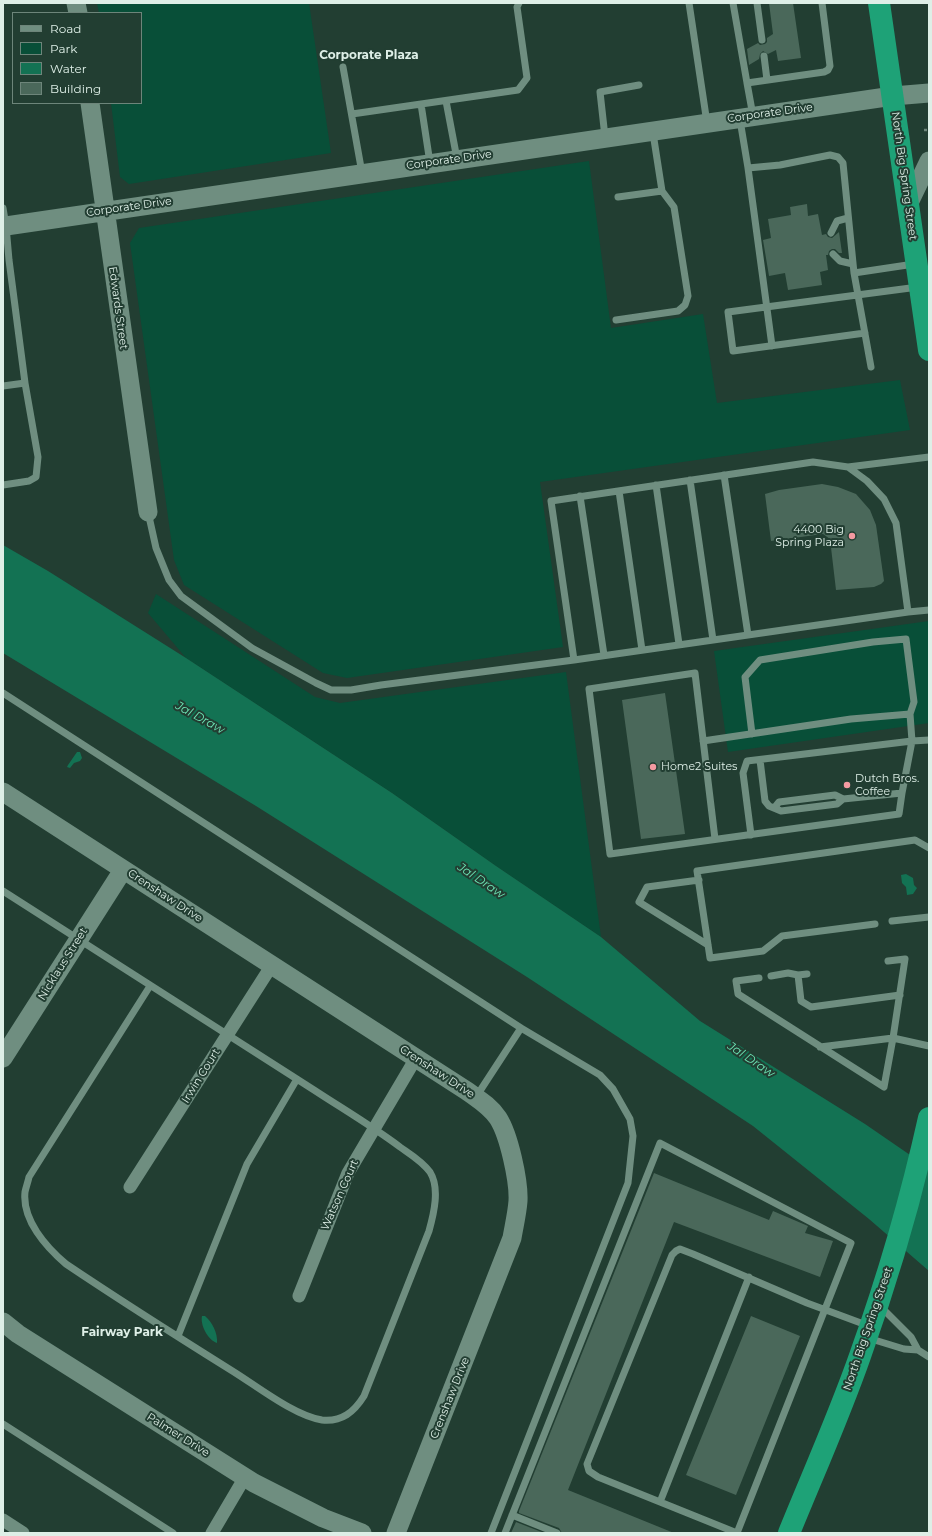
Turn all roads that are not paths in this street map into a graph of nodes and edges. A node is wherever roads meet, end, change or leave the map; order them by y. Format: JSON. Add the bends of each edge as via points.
{"nodes":[{"id":1,"x":519,"y":3,"type":"edge"},
{"id":2,"x":689,"y":3,"type":"edge"},
{"id":3,"x":733,"y":3,"type":"edge"},
{"id":4,"x":757,"y":3,"type":"edge"},
{"id":5,"x":822,"y":3,"type":"edge"},
{"id":6,"x":879,"y":3,"type":"edge"},
{"id":7,"x":762,"y":40,"type":"dead end"},
{"id":8,"x":764,"y":56,"type":"dead end"},
{"id":9,"x":343,"y":67,"type":"dead end"},
{"id":10,"x":767,"y":80,"type":"junction"},
{"id":11,"x":747,"y":83,"type":"junction"},
{"id":12,"x":639,"y":85,"type":"dead end"},
{"id":13,"x":929,"y":93,"type":"edge"},
{"id":14,"x":893,"y":96,"type":"junction"},
{"id":15,"x":446,"y":101,"type":"junction"},
{"id":16,"x":90,"y":104,"type":"edge"},
{"id":17,"x":421,"y":104,"type":"junction"},
{"id":18,"x":352,"y":114,"type":"junction"},
{"id":19,"x":746,"y":117,"type":"junction"},
{"id":20,"x":707,"y":123,"type":"junction"},
{"id":21,"x":653,"y":131,"type":"junction"},
{"id":22,"x":605,"y":138,"type":"junction"},
{"id":23,"x":457,"y":159,"type":"junction"},
{"id":24,"x":929,"y":161,"type":"edge"},
{"id":25,"x":430,"y":163,"type":"junction"},
{"id":26,"x":748,"y":168,"type":"junction"},
{"id":27,"x":362,"y":173,"type":"junction"},
{"id":28,"x":662,"y":191,"type":"junction"},
{"id":29,"x":618,"y":197,"type":"dead end"},
{"id":30,"x":908,"y":205,"type":"junction"},
{"id":31,"x":104,"y":210,"type":"junction"},
{"id":32,"x":5,"y":217,"type":"edge"},
{"id":33,"x":848,"y":218,"type":"junction"},
{"id":34,"x":831,"y":233,"type":"dead end"},
{"id":35,"x":833,"y":254,"type":"dead end"},
{"id":36,"x":853,"y":264,"type":"junction"},
{"id":37,"x":917,"y":264,"type":"junction"},
{"id":38,"x":854,"y":272,"type":"junction"},
{"id":39,"x":920,"y":287,"type":"junction"},
{"id":40,"x":858,"y":295,"type":"junction"},
{"id":41,"x":767,"y":306,"type":"junction"},
{"id":42,"x":616,"y":320,"type":"dead end"},
{"id":43,"x":865,"y":333,"type":"junction"},
{"id":44,"x":772,"y":346,"type":"junction"},
{"id":45,"x":929,"y":350,"type":"edge"},
{"id":46,"x":871,"y":367,"type":"dead end"},
{"id":47,"x":25,"y":383,"type":"junction"},
{"id":48,"x":3,"y":386,"type":"edge"},
{"id":49,"x":929,"y":457,"type":"edge"},
{"id":50,"x":848,"y":467,"type":"junction"},
{"id":51,"x":724,"y":475,"type":"junction"},
{"id":52,"x":690,"y":480,"type":"junction"},
{"id":53,"x":3,"y":485,"type":"edge"},
{"id":54,"x":656,"y":485,"type":"junction"},
{"id":55,"x":619,"y":490,"type":"junction"},
{"id":56,"x":580,"y":496,"type":"junction"},
{"id":57,"x":148,"y":512,"type":"joint"},
{"id":58,"x":929,"y":610,"type":"edge"},
{"id":59,"x":908,"y":612,"type":"junction"},
{"id":60,"x":748,"y":635,"type":"junction"},
{"id":61,"x":713,"y":640,"type":"junction"},
{"id":62,"x":679,"y":644,"type":"junction"},
{"id":63,"x":642,"y":650,"type":"junction"},
{"id":64,"x":604,"y":655,"type":"junction"},
{"id":65,"x":574,"y":660,"type":"junction"},
{"id":66,"x":3,"y":693,"type":"edge"},
{"id":67,"x":910,"y":714,"type":"junction"},
{"id":68,"x":752,"y":734,"type":"junction"},
{"id":69,"x":929,"y":740,"type":"edge"},
{"id":70,"x":703,"y":741,"type":"junction"},
{"id":71,"x":912,"y":741,"type":"junction"},
{"id":72,"x":760,"y":760,"type":"junction"},
{"id":73,"x":3,"y":792,"type":"edge"},
{"id":74,"x":902,"y":793,"type":"junction"},
{"id":75,"x":751,"y":834,"type":"junction"},
{"id":76,"x":715,"y":839,"type":"junction"},
{"id":77,"x":929,"y":848,"type":"edge"},
{"id":78,"x":123,"y":870,"type":"junction"},
{"id":79,"x":699,"y":880,"type":"junction"},
{"id":80,"x":4,"y":894,"type":"edge"},
{"id":81,"x":929,"y":917,"type":"edge"},
{"id":82,"x":892,"y":922,"type":"dead end"},
{"id":83,"x":875,"y":924,"type":"dead end"},
{"id":84,"x":78,"y":940,"type":"junction"},
{"id":85,"x":708,"y":945,"type":"junction"},
{"id":86,"x":888,"y":961,"type":"dead end"},
{"id":87,"x":272,"y":965,"type":"junction"},
{"id":88,"x":807,"y":974,"type":"dead end"},
{"id":89,"x":798,"y":975,"type":"junction"},
{"id":90,"x":771,"y":976,"type":"dead end"},
{"id":91,"x":759,"y":978,"type":"dead end"},
{"id":92,"x":150,"y":986,"type":"junction"},
{"id":93,"x":900,"y":995,"type":"junction"},
{"id":94,"x":521,"y":1028,"type":"junction"},
{"id":95,"x":227,"y":1036,"type":"junction"},
{"id":96,"x":893,"y":1038,"type":"junction"},
{"id":97,"x":929,"y":1046,"type":"edge"},
{"id":98,"x":820,"y":1048,"type":"junction"},
{"id":99,"x":3,"y":1058,"type":"edge"},
{"id":100,"x":416,"y":1058,"type":"junction"},
{"id":101,"x":297,"y":1080,"type":"junction"},
{"id":102,"x":476,"y":1098,"type":"junction"},
{"id":103,"x":929,"y":1118,"type":"edge"},
{"id":104,"x":374,"y":1128,"type":"junction"},
{"id":105,"x":130,"y":1187,"type":"dead end"},
{"id":106,"x":749,"y":1277,"type":"junction"},
{"id":107,"x":299,"y":1296,"type":"dead end"},
{"id":108,"x":878,"y":1304,"type":"junction"},
{"id":109,"x":825,"y":1309,"type":"junction"},
{"id":110,"x":3,"y":1322,"type":"edge"},
{"id":111,"x":868,"y":1332,"type":"junction"},
{"id":112,"x":178,"y":1336,"type":"junction"},
{"id":113,"x":918,"y":1350,"type":"junction"},
{"id":114,"x":929,"y":1358,"type":"edge"},
{"id":115,"x":3,"y":1424,"type":"edge"},
{"id":116,"x":245,"y":1477,"type":"junction"},
{"id":117,"x":660,"y":1502,"type":"junction"},
{"id":118,"x":512,"y":1515,"type":"junction"},
{"id":119,"x":3,"y":1520,"type":"edge"},
{"id":120,"x":23,"y":1533,"type":"edge"},
{"id":121,"x":173,"y":1533,"type":"edge"},
{"id":122,"x":212,"y":1533,"type":"edge"},
{"id":123,"x":362,"y":1533,"type":"edge"},
{"id":124,"x":396,"y":1533,"type":"edge"},
{"id":125,"x":491,"y":1533,"type":"edge"},
{"id":126,"x":505,"y":1533,"type":"edge"},
{"id":127,"x":557,"y":1533,"type":"edge"},
{"id":128,"x":737,"y":1533,"type":"edge"},
{"id":129,"x":789,"y":1533,"type":"edge"}],
"edges":[{"from":1,"to":15,"type":"lane","via":[[517,7],[527,78],[518,90]]},
{"from":2,"to":20,"type":"lane"},
{"from":3,"to":11,"type":"lane"},
{"from":4,"to":7,"type":"lane"},
{"from":5,"to":10,"type":"lane","via":[[831,61],[828,70]]},
{"from":6,"to":14,"type":"highway","name":"North Big Spring Street"},
{"from":8,"to":10,"type":"lane"},
{"from":9,"to":18,"type":"lane"},
{"from":10,"to":11,"type":"lane"},
{"from":11,"to":19,"type":"lane"},
{"from":12,"to":22,"type":"lane","via":[[600,92]]},
{"from":13,"to":14,"type":"street","name":"Corporate Drive"},
{"from":14,"to":19,"type":"street","name":"Corporate Drive"},
{"from":14,"to":30,"type":"highway","name":"North Big Spring Street"},
{"from":15,"to":17,"type":"lane"},
{"from":15,"to":23,"type":"lane"},
{"from":16,"to":31,"type":"street","name":"Edwards Street"},
{"from":17,"to":18,"type":"lane"},
{"from":17,"to":25,"type":"lane"},
{"from":18,"to":27,"type":"lane"},
{"from":19,"to":20,"type":"street","name":"Corporate Drive"},
{"from":19,"to":26,"type":"lane"},
{"from":20,"to":21,"type":"street","name":"Corporate Drive"},
{"from":21,"to":22,"type":"street","name":"Corporate Drive"},
{"from":21,"to":28,"type":"lane"},
{"from":22,"to":23,"type":"street","name":"Corporate Drive"},
{"from":23,"to":25,"type":"street","name":"Corporate Drive"},
{"from":24,"to":30,"type":"street"},
{"from":25,"to":27,"type":"street","name":"Corporate Drive"},
{"from":26,"to":33,"type":"lane","via":[[780,165],[830,155],[838,157],[843,163]]},
{"from":26,"to":41,"type":"lane"},
{"from":27,"to":31,"type":"street","name":"Corporate Drive"},
{"from":28,"to":29,"type":"lane"},
{"from":28,"to":42,"type":"lane","via":[[674,207],[688,296],[685,305],[678,311]]},
{"from":30,"to":37,"type":"highway","name":"North Big Spring Street"},
{"from":31,"to":32,"type":"street","name":"Corporate Drive"},
{"from":31,"to":57,"type":"street","name":"Edwards Street"},
{"from":32,"to":47,"type":"lane"},
{"from":33,"to":34,"type":"lane","via":[[837,221]]},
{"from":33,"to":36,"type":"lane"},
{"from":35,"to":36,"type":"lane","via":[[840,261]]},
{"from":36,"to":38,"type":"lane"},
{"from":37,"to":38,"type":"lane"},
{"from":37,"to":39,"type":"highway","name":"North Big Spring Street"},
{"from":38,"to":40,"type":"lane"},
{"from":39,"to":40,"type":"lane"},
{"from":39,"to":45,"type":"highway","name":"North Big Spring Street"},
{"from":40,"to":41,"type":"lane"},
{"from":40,"to":43,"type":"lane"},
{"from":41,"to":44,"type":"lane"},
{"from":41,"to":44,"type":"lane","via":[[728,312],[733,351]]},
{"from":43,"to":44,"type":"lane"},
{"from":43,"to":46,"type":"lane"},
{"from":47,"to":48,"type":"lane"},
{"from":47,"to":53,"type":"lane","via":[[38,457],[36,477],[29,481]]},
{"from":49,"to":50,"type":"lane"},
{"from":50,"to":51,"type":"lane","via":[[812,462]]},
{"from":50,"to":59,"type":"lane","via":[[867,481],[884,499],[896,523]]},
{"from":51,"to":52,"type":"lane"},
{"from":51,"to":60,"type":"lane"},
{"from":52,"to":54,"type":"lane"},
{"from":52,"to":61,"type":"lane"},
{"from":54,"to":55,"type":"lane"},
{"from":54,"to":62,"type":"lane"},
{"from":55,"to":56,"type":"lane"},
{"from":55,"to":63,"type":"lane"},
{"from":56,"to":64,"type":"lane"},
{"from":56,"to":65,"type":"lane","via":[[550,501]]},
{"from":57,"to":65,"type":"lane","via":[[156,548],[169,580],[181,596],[252,648],[331,690],[351,690]]},
{"from":58,"to":59,"type":"lane"},
{"from":59,"to":60,"type":"lane"},
{"from":60,"to":61,"type":"lane"},
{"from":61,"to":62,"type":"lane"},
{"from":62,"to":63,"type":"lane"},
{"from":63,"to":64,"type":"lane"},
{"from":64,"to":65,"type":"lane"},
{"from":66,"to":94,"type":"lane"},
{"from":67,"to":68,"type":"lane","via":[[851,719]]},
{"from":67,"to":68,"type":"lane","via":[[914,702],[906,638],[760,660],[745,677]]},
{"from":67,"to":71,"type":"lane"},
{"from":68,"to":70,"type":"lane"},
{"from":69,"to":71,"type":"lane"},
{"from":70,"to":76,"type":"lane"},
{"from":70,"to":76,"type":"lane","via":[[695,673],[589,689],[610,854]]},
{"from":71,"to":72,"type":"lane"},
{"from":71,"to":74,"type":"lane"},
{"from":72,"to":74,"type":"lane","via":[[765,801],[769,806],[782,811],[837,804],[843,799]]},
{"from":72,"to":75,"type":"lane","via":[[748,762],[743,773]]},
{"from":73,"to":78,"type":"street","name":"Crenshaw Drive"},
{"from":74,"to":75,"type":"lane","via":[[899,814]]},
{"from":75,"to":76,"type":"lane"},
{"from":77,"to":79,"type":"lane","via":[[915,840],[697,871]]},
{"from":78,"to":84,"type":"street","name":"Nicklaus Street"},
{"from":78,"to":87,"type":"street","name":"Crenshaw Drive"},
{"from":79,"to":85,"type":"lane"},
{"from":79,"to":85,"type":"lane","via":[[647,887],[639,902]]},
{"from":80,"to":84,"type":"lane"},
{"from":81,"to":82,"type":"lane"},
{"from":83,"to":85,"type":"lane","via":[[782,936],[763,950],[710,958]]},
{"from":84,"to":92,"type":"lane"},
{"from":84,"to":99,"type":"street","name":"Nicklaus Street"},
{"from":86,"to":93,"type":"lane","via":[[905,959]]},
{"from":87,"to":95,"type":"street","name":"Irwin Court"},
{"from":87,"to":100,"type":"street","name":"Crenshaw Drive"},
{"from":88,"to":89,"type":"lane"},
{"from":89,"to":90,"type":"lane"},
{"from":89,"to":93,"type":"lane","via":[[801,1001],[811,1007]]},
{"from":91,"to":98,"type":"lane","via":[[736,981],[738,994]]},
{"from":92,"to":95,"type":"lane"},
{"from":92,"to":112,"type":"lane","via":[[29,1177],[25,1198],[34,1226],[54,1254],[94,1283]]},
{"from":93,"to":96,"type":"lane"},
{"from":94,"to":102,"type":"lane"},
{"from":94,"to":125,"type":"lane","via":[[600,1075],[613,1089],[630,1119],[632,1136],[628,1182]]},
{"from":95,"to":101,"type":"lane"},
{"from":95,"to":105,"type":"street","name":"Irwin Court"},
{"from":96,"to":97,"type":"lane"},
{"from":96,"to":98,"type":"lane"},
{"from":96,"to":98,"type":"lane","via":[[884,1086]]},
{"from":100,"to":102,"type":"street","name":"Crenshaw Drive"},
{"from":100,"to":104,"type":"street","name":"Watson Court"},
{"from":101,"to":104,"type":"lane"},
{"from":101,"to":112,"type":"lane","via":[[248,1164]]},
{"from":102,"to":124,"type":"street","name":"Crenshaw Drive","via":[[488,1106],[498,1118],[509,1144],[518,1193],[512,1238]]},
{"from":103,"to":108,"type":"highway","name":"North Big Spring Street","via":[[909,1203]]},
{"from":104,"to":107,"type":"street","name":"Watson Court","via":[[342,1186]]},
{"from":104,"to":112,"type":"lane","via":[[423,1163],[434,1182],[435,1201],[429,1231],[358,1406],[350,1414],[338,1418],[324,1420],[307,1416],[282,1403]]},
{"from":106,"to":109,"type":"lane"},
{"from":106,"to":117,"type":"lane"},
{"from":106,"to":117,"type":"lane","via":[[680,1249],[672,1255],[587,1464],[592,1475]]},
{"from":108,"to":111,"type":"highway","name":"North Big Spring Street"},
{"from":108,"to":113,"type":"lane","via":[[911,1336]]},
{"from":109,"to":111,"type":"lane"},
{"from":109,"to":118,"type":"lane","via":[[851,1243],[660,1143]]},
{"from":109,"to":128,"type":"lane"},
{"from":110,"to":116,"type":"street","name":"Palmer Drive","via":[[18,1334]]},
{"from":111,"to":113,"type":"lane","via":[[904,1349]]},
{"from":111,"to":129,"type":"highway","name":"North Big Spring Street"},
{"from":113,"to":114,"type":"lane"},
{"from":115,"to":121,"type":"lane"},
{"from":116,"to":122,"type":"street"},
{"from":116,"to":123,"type":"street","name":"Palmer Drive","via":[[317,1515]]},
{"from":117,"to":128,"type":"lane"},
{"from":118,"to":126,"type":"lane"},
{"from":118,"to":127,"type":"lane"},
{"from":119,"to":120,"type":"street"}]}
